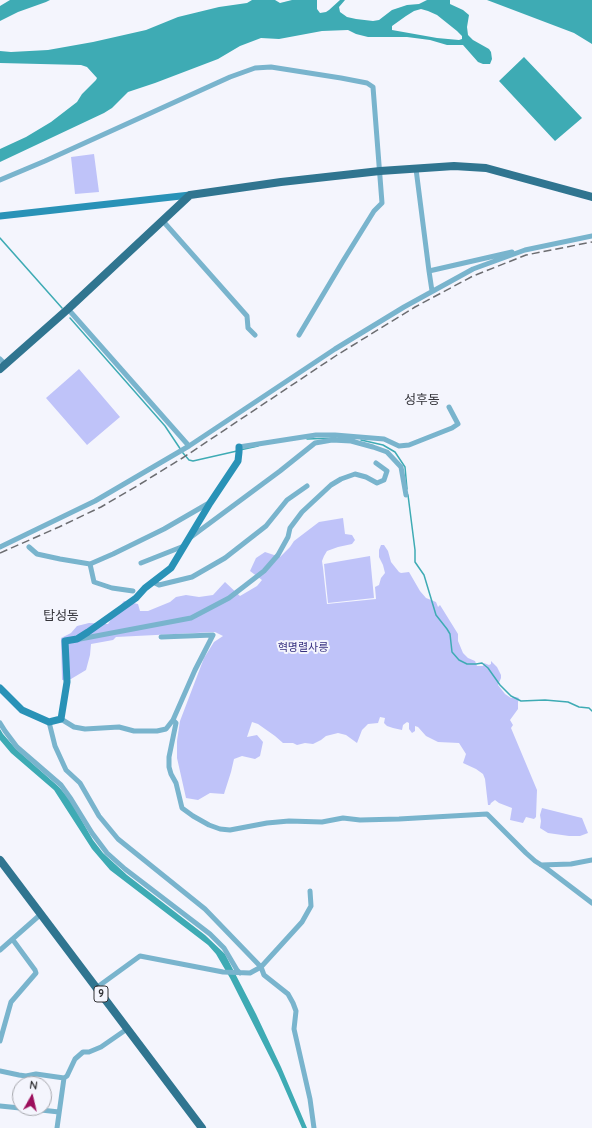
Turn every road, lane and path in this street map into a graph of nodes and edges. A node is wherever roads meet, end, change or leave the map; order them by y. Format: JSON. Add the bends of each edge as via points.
{"nodes":[{"id":1,"x":416,"y":169,"type":"junction"},
{"id":2,"x":380,"y":171,"type":"junction"},
{"id":3,"x":0,"y":180,"type":"edge"},
{"id":4,"x":190,"y":195,"type":"junction"},
{"id":5,"x":592,"y":198,"type":"edge"},
{"id":6,"x":0,"y":216,"type":"edge"},
{"id":7,"x":162,"y":220,"type":"junction"},
{"id":8,"x":592,"y":236,"type":"edge"},
{"id":9,"x":525,"y":250,"type":"junction"},
{"id":10,"x":429,"y":271,"type":"junction"},
{"id":11,"x":432,"y":291,"type":"junction"},
{"id":12,"x":68,"y":309,"type":"junction"},
{"id":13,"x":255,"y":335,"type":"dead end"},
{"id":14,"x":299,"y":335,"type":"dead end"},
{"id":15,"x":2,"y":364,"type":"edge"},
{"id":16,"x":449,"y":407,"type":"dead end"},
{"id":17,"x":189,"y":446,"type":"junction"},
{"id":18,"x":239,"y":450,"type":"joint"},
{"id":19,"x":376,"y":463,"type":"dead end"},
{"id":20,"x":307,"y":486,"type":"dead end"},
{"id":21,"x":406,"y":495,"type":"dead end"},
{"id":22,"x":210,"y":503,"type":"junction"},
{"id":23,"x":188,"y":539,"type":"junction"},
{"id":24,"x":184,"y":546,"type":"junction"},
{"id":25,"x":0,"y":547,"type":"edge"},
{"id":26,"x":29,"y":547,"type":"dead end"},
{"id":27,"x":141,"y":562,"type":"dead end"},
{"id":28,"x":90,"y":564,"type":"junction"},
{"id":29,"x":153,"y":582,"type":"junction"},
{"id":30,"x":145,"y":588,"type":"junction"},
{"id":31,"x":133,"y":591,"type":"junction"},
{"id":32,"x":136,"y":598,"type":"junction"},
{"id":33,"x":161,"y":637,"type":"dead end"},
{"id":34,"x":77,"y":639,"type":"junction"},
{"id":35,"x":0,"y":688,"type":"edge"},
{"id":36,"x":61,"y":719,"type":"junction"},
{"id":37,"x":173,"y":720,"type":"junction"},
{"id":38,"x":49,"y":722,"type":"junction"},
{"id":39,"x":0,"y":723,"type":"edge"},
{"id":40,"x":0,"y":860,"type":"edge"},
{"id":41,"x":592,"y":860,"type":"edge"},
{"id":42,"x":542,"y":865,"type":"junction"},
{"id":43,"x":310,"y":891,"type":"dead end"},
{"id":44,"x":592,"y":903,"type":"edge"},
{"id":45,"x":41,"y":914,"type":"junction"},
{"id":46,"x":12,"y":940,"type":"junction"},
{"id":47,"x":0,"y":950,"type":"edge"},
{"id":48,"x":261,"y":967,"type":"junction"},
{"id":49,"x":239,"y":973,"type":"junction"},
{"id":50,"x":96,"y":988,"type":"junction"},
{"id":51,"x":2,"y":1025,"type":"edge"},
{"id":52,"x":127,"y":1029,"type":"junction"},
{"id":53,"x":0,"y":1041,"type":"edge"},
{"id":54,"x":0,"y":1071,"type":"edge"},
{"id":55,"x":64,"y":1078,"type":"junction"},
{"id":56,"x":0,"y":1106,"type":"edge"},
{"id":57,"x":12,"y":1107,"type":"edge"},
{"id":58,"x":52,"y":1111,"type":"edge"},
{"id":59,"x":59,"y":1112,"type":"junction"},
{"id":60,"x":57,"y":1128,"type":"edge"},
{"id":61,"x":202,"y":1128,"type":"edge"},
{"id":62,"x":314,"y":1128,"type":"edge"}],
"edges":[{"from":1,"to":2,"type":"main road"},
{"from":1,"to":5,"type":"main road","via":[[454,166],[486,168]]},
{"from":1,"to":10,"type":"street"},
{"from":2,"to":3,"type":"street","via":[[373,86],[341,78],[270,67],[255,68],[230,77]]},
{"from":2,"to":4,"type":"main road"},
{"from":2,"to":14,"type":"street","via":[[382,203],[374,211]]},
{"from":4,"to":6,"type":"street"},
{"from":4,"to":7,"type":"main road"},
{"from":7,"to":12,"type":"main road"},
{"from":7,"to":13,"type":"street","via":[[247,316],[248,328]]},
{"from":8,"to":9,"type":"street"},
{"from":9,"to":10,"type":"street"},
{"from":9,"to":11,"type":"street","via":[[473,269]]},
{"from":10,"to":11,"type":"street"},
{"from":11,"to":17,"type":"street","via":[[335,349]]},
{"from":12,"to":15,"type":"main road"},
{"from":12,"to":17,"type":"street"},
{"from":16,"to":18,"type":"street","via":[[458,424],[410,445],[399,446],[384,439],[316,435]]},
{"from":17,"to":25,"type":"street","via":[[95,501]]},
{"from":18,"to":22,"type":"street","via":[[238,461]]},
{"from":19,"to":34,"type":"street","via":[[387,471],[384,480],[377,483],[355,474],[330,485],[302,512],[290,528],[278,555],[264,571],[229,598],[191,618]]},
{"from":20,"to":29,"type":"street","via":[[287,500],[266,526],[225,558],[192,577],[159,585]]},
{"from":21,"to":23,"type":"street","via":[[401,467],[387,452],[352,441],[332,440],[315,443]]},
{"from":22,"to":23,"type":"street"},
{"from":22,"to":28,"type":"street","via":[[164,529]]},
{"from":23,"to":24,"type":"street"},
{"from":24,"to":27,"type":"street"},
{"from":24,"to":29,"type":"street","via":[[171,568]]},
{"from":26,"to":28,"type":"street","via":[[38,554]]},
{"from":28,"to":31,"type":"street","via":[[94,582]]},
{"from":29,"to":30,"type":"street"},
{"from":30,"to":31,"type":"street"},
{"from":30,"to":32,"type":"street"},
{"from":31,"to":32,"type":"street"},
{"from":32,"to":34,"type":"street"},
{"from":33,"to":37,"type":"street","via":[[213,635]]},
{"from":34,"to":36,"type":"street","via":[[65,641],[67,682]]},
{"from":35,"to":38,"type":"street","via":[[22,710]]},
{"from":36,"to":37,"type":"street","via":[[74,727],[85,729],[120,727],[134,731],[166,729]]},
{"from":36,"to":38,"type":"street"},
{"from":37,"to":42,"type":"street","via":[[176,723],[169,767],[182,808],[209,825],[230,830],[289,820],[322,822],[343,818],[398,819],[487,814],[526,853]]},
{"from":38,"to":48,"type":"street","via":[[55,746],[66,770],[80,783],[99,816],[118,839],[205,909]]},
{"from":39,"to":49,"type":"street","via":[[17,747],[61,785],[107,853],[210,934],[224,948]]},
{"from":40,"to":45,"type":"main road","number":"9"},
{"from":41,"to":42,"type":"street"},
{"from":42,"to":44,"type":"street"},
{"from":43,"to":48,"type":"street","via":[[312,906],[302,922]]},
{"from":45,"to":46,"type":"street"},
{"from":45,"to":50,"type":"main road","number":"9"},
{"from":46,"to":47,"type":"street"},
{"from":46,"to":51,"type":"street","via":[[36,973],[11,1002]]},
{"from":48,"to":49,"type":"street","via":[[250,973]]},
{"from":48,"to":62,"type":"street","via":[[264,974],[288,994],[296,1011],[294,1029]]},
{"from":49,"to":50,"type":"street","via":[[140,956]]},
{"from":50,"to":52,"type":"main road","number":"9"},
{"from":51,"to":53,"type":"street"},
{"from":52,"to":55,"type":"street","via":[[101,1048],[82,1052]]},
{"from":52,"to":61,"type":"main road","number":"9"},
{"from":54,"to":55,"type":"street","via":[[26,1076],[36,1074]]},
{"from":55,"to":59,"type":"street"},
{"from":56,"to":57,"type":"street"},
{"from":58,"to":59,"type":"street"},
{"from":59,"to":60,"type":"street"}]}
